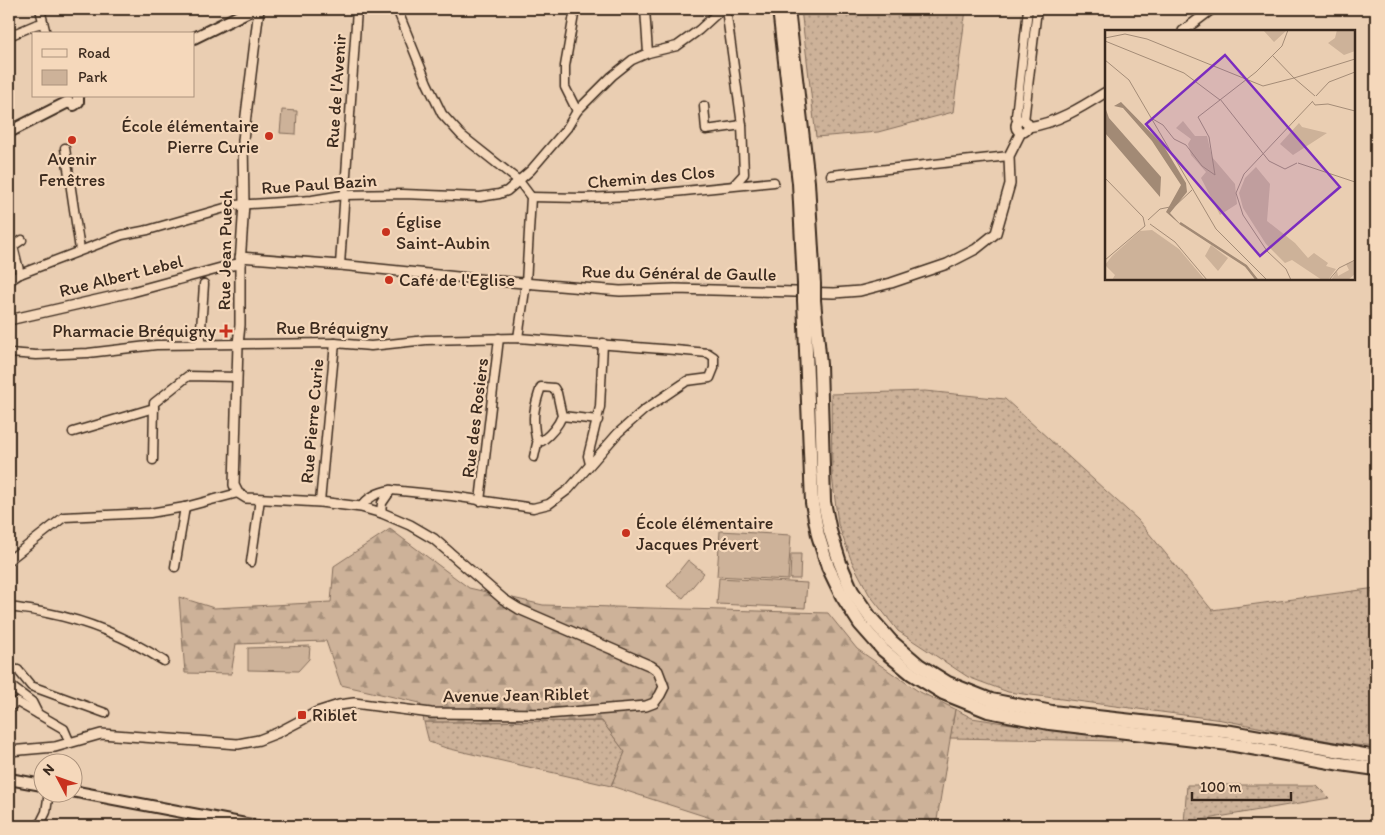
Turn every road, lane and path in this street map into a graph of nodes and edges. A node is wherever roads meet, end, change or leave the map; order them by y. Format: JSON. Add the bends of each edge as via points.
{"nodes":[{"id":1,"x":40,"y":9,"type":"edge"},
{"id":2,"x":253,"y":9,"type":"edge"},
{"id":3,"x":259,"y":9,"type":"edge"},
{"id":4,"x":357,"y":9,"type":"edge"},
{"id":5,"x":396,"y":9,"type":"edge"},
{"id":6,"x":574,"y":9,"type":"edge"},
{"id":7,"x":645,"y":9,"type":"edge"},
{"id":8,"x":722,"y":9,"type":"edge"},
{"id":9,"x":726,"y":9,"type":"edge"},
{"id":10,"x":779,"y":9,"type":"edge"},
{"id":11,"x":788,"y":9,"type":"edge"},
{"id":12,"x":1028,"y":9,"type":"edge"},
{"id":13,"x":1038,"y":9,"type":"edge"},
{"id":14,"x":1212,"y":9,"type":"edge"},
{"id":15,"x":43,"y":23,"type":"junction"},
{"id":16,"x":1184,"y":30,"type":"edge"},
{"id":17,"x":45,"y":32,"type":"edge"},
{"id":18,"x":9,"y":36,"type":"edge"},
{"id":19,"x":195,"y":38,"type":"edge"},
{"id":20,"x":648,"y":53,"type":"junction"},
{"id":21,"x":1105,"y":93,"type":"edge"},
{"id":22,"x":74,"y":98,"type":"edge"},
{"id":23,"x":704,"y":106,"type":"dead end"},
{"id":24,"x":577,"y":111,"type":"junction"},
{"id":25,"x":742,"y":125,"type":"junction"},
{"id":26,"x":1023,"y":125,"type":"junction"},
{"id":27,"x":9,"y":132,"type":"edge"},
{"id":28,"x":65,"y":148,"type":"dead end"},
{"id":29,"x":1009,"y":156,"type":"junction"},
{"id":30,"x":831,"y":175,"type":"dead end"},
{"id":31,"x":519,"y":180,"type":"junction"},
{"id":32,"x":774,"y":182,"type":"dead end"},
{"id":33,"x":734,"y":185,"type":"junction"},
{"id":34,"x":343,"y":195,"type":"junction"},
{"id":35,"x":531,"y":197,"type":"junction"},
{"id":36,"x":244,"y":204,"type":"junction"},
{"id":37,"x":22,"y":240,"type":"dead end"},
{"id":38,"x":80,"y":250,"type":"junction"},
{"id":39,"x":240,"y":261,"type":"junction"},
{"id":40,"x":340,"y":265,"type":"junction"},
{"id":41,"x":20,"y":274,"type":"junction"},
{"id":42,"x":9,"y":281,"type":"edge"},
{"id":43,"x":526,"y":283,"type":"junction"},
{"id":44,"x":204,"y":284,"type":"dead end"},
{"id":45,"x":809,"y":284,"type":"junction"},
{"id":46,"x":809,"y":300,"type":"junction"},
{"id":47,"x":9,"y":320,"type":"edge"},
{"id":48,"x":499,"y":338,"type":"junction"},
{"id":49,"x":518,"y":338,"type":"junction"},
{"id":50,"x":335,"y":343,"type":"junction"},
{"id":51,"x":604,"y":343,"type":"junction"},
{"id":52,"x":200,"y":344,"type":"junction"},
{"id":53,"x":238,"y":344,"type":"junction"},
{"id":54,"x":9,"y":354,"type":"edge"},
{"id":55,"x":237,"y":377,"type":"junction"},
{"id":56,"x":154,"y":408,"type":"junction"},
{"id":57,"x":562,"y":416,"type":"junction"},
{"id":58,"x":598,"y":420,"type":"junction"},
{"id":59,"x":73,"y":432,"type":"dead end"},
{"id":60,"x":538,"y":439,"type":"junction"},
{"id":61,"x":534,"y":457,"type":"dead end"},
{"id":62,"x":153,"y":460,"type":"dead end"},
{"id":63,"x":590,"y":464,"type":"junction"},
{"id":64,"x":391,"y":490,"type":"junction"},
{"id":65,"x":238,"y":493,"type":"junction"},
{"id":66,"x":260,"y":499,"type":"junction"},
{"id":67,"x":480,"y":501,"type":"junction"},
{"id":68,"x":320,"y":502,"type":"junction"},
{"id":69,"x":185,"y":507,"type":"junction"},
{"id":70,"x":360,"y":508,"type":"junction"},
{"id":71,"x":381,"y":513,"type":"junction"},
{"id":72,"x":9,"y":560,"type":"edge"},
{"id":73,"x":251,"y":562,"type":"dead end"},
{"id":74,"x":175,"y":567,"type":"dead end"},
{"id":75,"x":9,"y":606,"type":"edge"},
{"id":76,"x":164,"y":661,"type":"dead end"},
{"id":77,"x":9,"y":669,"type":"edge"},
{"id":78,"x":9,"y":685,"type":"edge"},
{"id":79,"x":9,"y":707,"type":"edge"},
{"id":80,"x":105,"y":713,"type":"dead end"},
{"id":81,"x":38,"y":714,"type":"junction"},
{"id":82,"x":70,"y":743,"type":"junction"},
{"id":83,"x":9,"y":751,"type":"edge"},
{"id":84,"x":1376,"y":757,"type":"edge"},
{"id":85,"x":1376,"y":769,"type":"edge"},
{"id":86,"x":9,"y":779,"type":"edge"},
{"id":87,"x":32,"y":783,"type":"edge"},
{"id":88,"x":82,"y":793,"type":"edge"},
{"id":89,"x":48,"y":802,"type":"edge"},
{"id":90,"x":39,"y":826,"type":"edge"},
{"id":91,"x":256,"y":826,"type":"edge"}],
"edges":[{"from":1,"to":15,"type":"street"},
{"from":2,"to":19,"type":"main road"},
{"from":3,"to":36,"type":"street","name":"Rue Jean Puech","via":[[243,140]]},
{"from":4,"to":34,"type":"street","name":"Rue de l'Avenir"},
{"from":5,"to":31,"type":"street","via":[[442,114],[461,135]]},
{"from":6,"to":24,"type":"street","via":[[565,87]]},
{"from":7,"to":20,"type":"street"},
{"from":8,"to":20,"type":"street","name":"Rue Paul Bazin","via":[[677,46]]},
{"from":9,"to":25,"type":"street"},
{"from":10,"to":45,"type":"highway"},
{"from":11,"to":45,"type":"highway","via":[[808,182]]},
{"from":12,"to":26,"type":"street","via":[[1016,116]]},
{"from":13,"to":26,"type":"street"},
{"from":14,"to":16,"type":"street"},
{"from":15,"to":17,"type":"street"},
{"from":15,"to":18,"type":"street"},
{"from":20,"to":24,"type":"street","name":"Rue Paul Bazin","via":[[632,60],[612,76]]},
{"from":21,"to":26,"type":"street","via":[[1061,118],[1045,124]]},
{"from":22,"to":27,"type":"main road"},
{"from":23,"to":25,"type":"street","via":[[706,130]]},
{"from":24,"to":31,"type":"street","name":"Rue Paul Bazin","via":[[567,128]]},
{"from":25,"to":33,"type":"street","via":[[744,174]]},
{"from":26,"to":29,"type":"street"},
{"from":28,"to":38,"type":"street"},
{"from":29,"to":30,"type":"street"},
{"from":29,"to":43,"type":"street","name":"Rue du Général de Gaulle","via":[[1010,184],[996,233],[976,249],[947,264],[891,283],[860,291],[834,293],[674,289],[620,291]]},
{"from":31,"to":34,"type":"street","name":"Rue Paul Bazin","via":[[507,191],[480,197]]},
{"from":31,"to":35,"type":"street"},
{"from":32,"to":33,"type":"street","name":"Chemin des Clos"},
{"from":33,"to":35,"type":"street","name":"Chemin des Clos","via":[[634,196]]},
{"from":34,"to":36,"type":"street","name":"Rue Paul Bazin"},
{"from":34,"to":40,"type":"street","name":"Rue de l'Avenir"},
{"from":35,"to":43,"type":"street"},
{"from":36,"to":38,"type":"street","name":"Rue Paul Bazin","via":[[122,235]]},
{"from":36,"to":39,"type":"street","name":"Rue Jean Puech"},
{"from":37,"to":41,"type":"street","via":[[13,246]]},
{"from":38,"to":41,"type":"street","name":"Rue Paul Bazin"},
{"from":39,"to":40,"type":"street","name":"Rue du Général de Gaulle"},
{"from":39,"to":47,"type":"street","name":"Rue Albert Lebel","via":[[132,292]]},
{"from":39,"to":53,"type":"street","name":"Rue Jean Puech"},
{"from":40,"to":43,"type":"street","name":"Rue du Général de Gaulle"},
{"from":41,"to":42,"type":"street","name":"Rue Paul Bazin"},
{"from":43,"to":49,"type":"street"},
{"from":44,"to":52,"type":"street"},
{"from":45,"to":46,"type":"highway","bridge":true},
{"from":46,"to":84,"type":"highway","via":[[820,365],[824,502],[830,531],[852,591],[891,641],[919,665],[948,683],[999,702],[1052,712],[1231,732]]},
{"from":46,"to":85,"type":"highway","via":[[812,503],[818,535],[842,596],[882,650],[943,693],[988,711],[1049,723],[1229,744]]},
{"from":48,"to":49,"type":"street","name":"Rue Bréquigny"},
{"from":48,"to":50,"type":"street","name":"Rue Bréquigny","via":[[426,340],[371,346]]},
{"from":48,"to":67,"type":"street","name":"Rue des Rosiers"},
{"from":49,"to":51,"type":"street","name":"Rue Bréquigny"},
{"from":50,"to":53,"type":"street","name":"Rue Bréquigny"},
{"from":50,"to":68,"type":"street","name":"Rue Pierre Curie"},
{"from":51,"to":58,"type":"street"},
{"from":51,"to":63,"type":"street","name":"Rue Bréquigny","via":[[708,353],[714,356],[714,368],[710,378],[687,381],[644,410]]},
{"from":52,"to":53,"type":"street","name":"Rue Bréquigny"},
{"from":52,"to":54,"type":"street","name":"Rue Bréquigny"},
{"from":53,"to":55,"type":"street","name":"Rue Jean Puech"},
{"from":55,"to":56,"type":"street","via":[[188,376],[154,403]]},
{"from":55,"to":65,"type":"street","name":"Rue Jean Puech","via":[[234,485]]},
{"from":56,"to":59,"type":"street"},
{"from":56,"to":62,"type":"street"},
{"from":57,"to":58,"type":"street"},
{"from":57,"to":60,"type":"street","via":[[550,435],[542,441]]},
{"from":57,"to":60,"type":"street","via":[[554,388],[541,387],[533,422]]},
{"from":58,"to":63,"type":"street","via":[[588,456]]},
{"from":60,"to":61,"type":"street"},
{"from":63,"to":67,"type":"street","via":[[569,489],[549,504],[533,508]]},
{"from":64,"to":67,"type":"street"},
{"from":64,"to":70,"type":"street","via":[[381,491],[365,500]]},
{"from":64,"to":71,"type":"street","via":[[382,503]]},
{"from":65,"to":66,"type":"street","name":"Avenue Jean Riblet","via":[[246,498]]},
{"from":65,"to":69,"type":"street"},
{"from":66,"to":68,"type":"street","name":"Avenue Jean Riblet"},
{"from":66,"to":73,"type":"street"},
{"from":68,"to":70,"type":"street","name":"Avenue Jean Riblet"},
{"from":69,"to":72,"type":"street","via":[[131,515],[64,517]]},
{"from":69,"to":74,"type":"street"},
{"from":70,"to":71,"type":"street","name":"Avenue Jean Riblet"},
{"from":71,"to":82,"type":"street","name":"Avenue Jean Riblet","via":[[434,539],[519,609],[651,666],[662,678],[664,686],[660,695],[654,703],[646,706],[546,714],[431,713],[339,705],[316,712],[259,740],[238,744],[101,734]]},
{"from":75,"to":76,"type":"street","via":[[55,615],[116,635]]},
{"from":77,"to":80,"type":"street","via":[[18,670],[32,686]]},
{"from":78,"to":81,"type":"street","via":[[32,702]]},
{"from":79,"to":81,"type":"street","via":[[17,702]]},
{"from":81,"to":82,"type":"street","via":[[64,730]]},
{"from":82,"to":83,"type":"street","name":"Avenue Jean Riblet"},
{"from":86,"to":87,"type":"main road"},
{"from":88,"to":91,"type":"main road"},
{"from":89,"to":90,"type":"street"}]}
